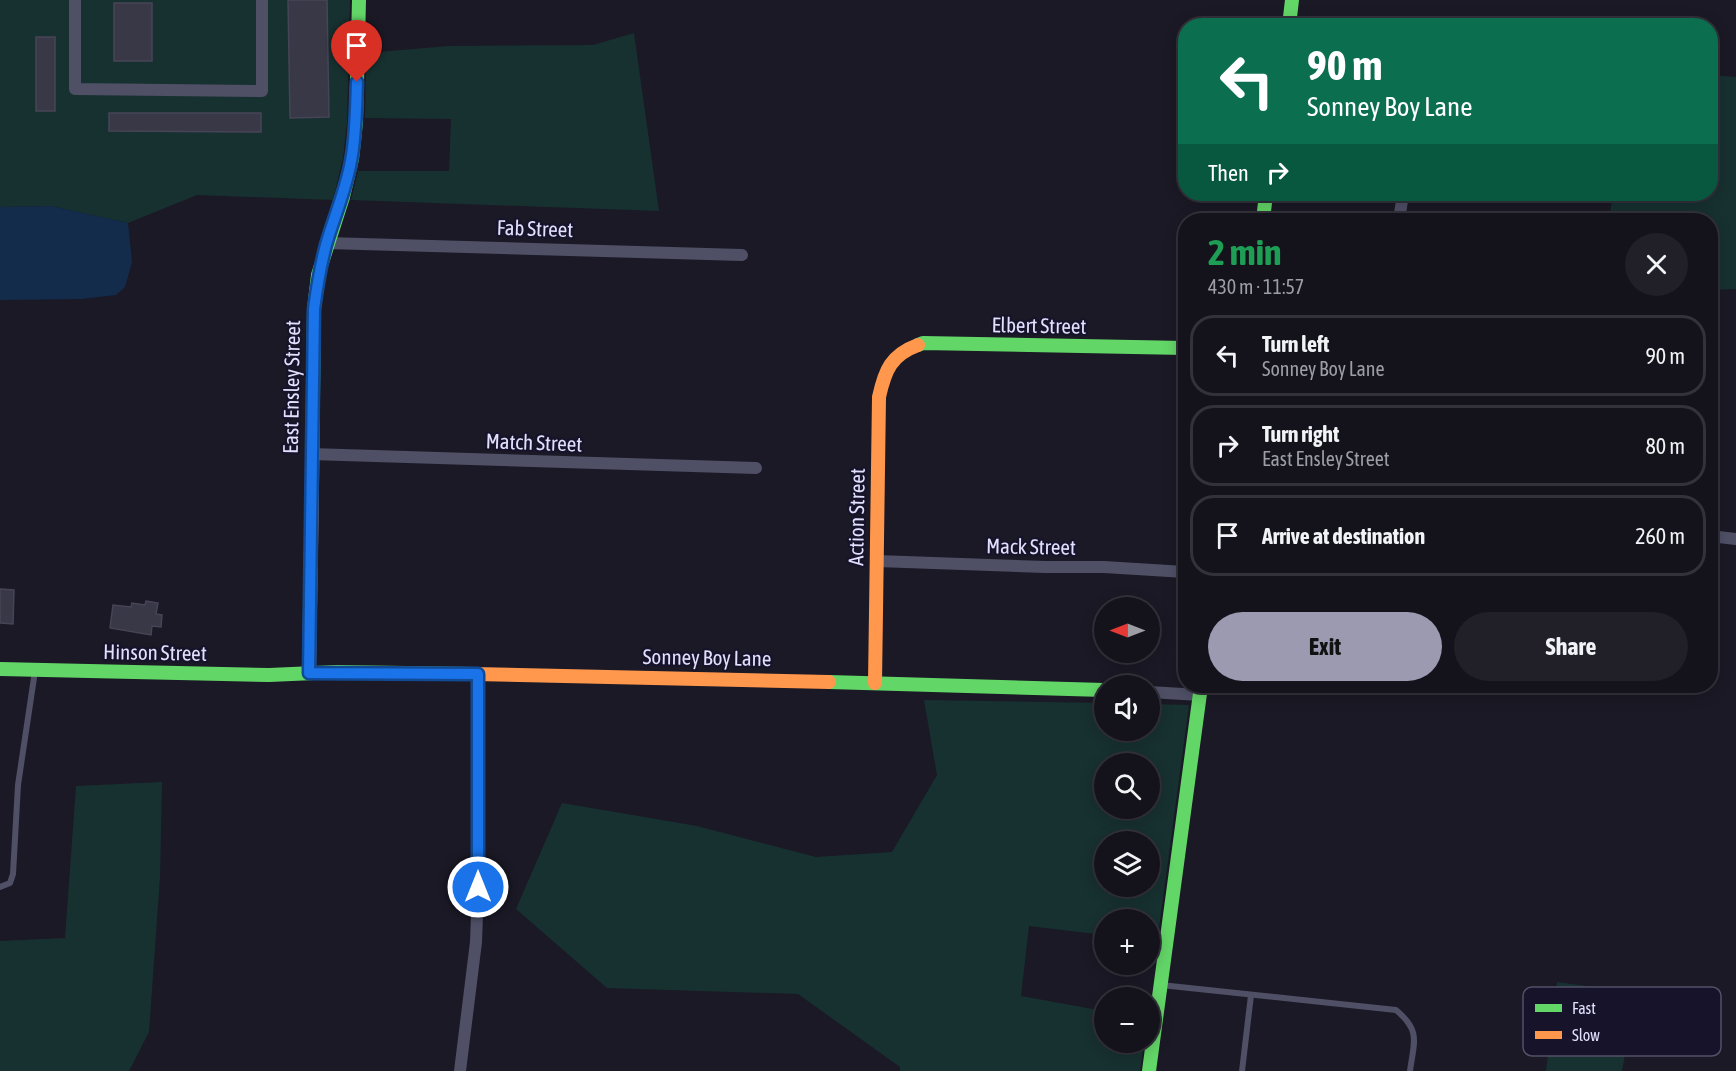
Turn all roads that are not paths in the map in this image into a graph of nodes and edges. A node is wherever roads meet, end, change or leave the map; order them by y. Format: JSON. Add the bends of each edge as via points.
{"nodes":[{"id":1,"x":75,"y":0,"type":"edge"},
{"id":2,"x":262,"y":0,"type":"edge"},
{"id":3,"x":359,"y":0,"type":"edge"},
{"id":4,"x":1292,"y":0,"type":"edge"},
{"id":5,"x":1289,"y":18,"type":"edge"},
{"id":6,"x":327,"y":243,"type":"junction"},
{"id":7,"x":742,"y":255,"type":"dead end"},
{"id":8,"x":1178,"y":348,"type":"edge"},
{"id":9,"x":896,"y":356,"type":"joint"},
{"id":10,"x":311,"y":454,"type":"junction"},
{"id":11,"x":756,"y":468,"type":"dead end"},
{"id":12,"x":1718,"y":537,"type":"edge"},
{"id":13,"x":1736,"y":539,"type":"edge"},
{"id":14,"x":877,"y":561,"type":"junction"},
{"id":15,"x":1178,"y":572,"type":"edge"},
{"id":16,"x":0,"y":669,"type":"edge"},
{"id":17,"x":35,"y":670,"type":"junction"},
{"id":18,"x":309,"y":673,"type":"junction"},
{"id":19,"x":478,"y":674,"type":"junction"},
{"id":20,"x":875,"y":683,"type":"junction"},
{"id":21,"x":1094,"y":690,"type":"edge"},
{"id":22,"x":1178,"y":691,"type":"edge"},
{"id":23,"x":1160,"y":692,"type":"edge"},
{"id":24,"x":1200,"y":693,"type":"edge"},
{"id":25,"x":0,"y":887,"type":"edge"},
{"id":26,"x":1161,"y":985,"type":"junction"},
{"id":27,"x":1251,"y":995,"type":"junction"},
{"id":28,"x":460,"y":1071,"type":"edge"},
{"id":29,"x":1149,"y":1071,"type":"edge"},
{"id":30,"x":1242,"y":1071,"type":"edge"},
{"id":31,"x":1410,"y":1071,"type":"edge"}],
"edges":[{"from":1,"to":2,"type":"street","via":[[75,89],[262,91]]},
{"from":3,"to":6,"type":"street","name":"East Ensley Street","via":[[352,159]]},
{"from":4,"to":5,"type":"street"},
{"from":6,"to":7,"type":"street","name":"Fab Street"},
{"from":6,"to":10,"type":"street","name":"East Ensley Street","via":[[314,309]]},
{"from":8,"to":9,"type":"street","name":"Elbert Street","via":[[923,343]]},
{"from":9,"to":14,"type":"street","name":"Action Street","via":[[883,376],[879,397]]},
{"from":10,"to":11,"type":"street","name":"Match Street"},
{"from":10,"to":18,"type":"street","name":"East Ensley Street"},
{"from":12,"to":13,"type":"street"},
{"from":14,"to":15,"type":"street","name":"Mack Street"},
{"from":14,"to":20,"type":"street","name":"Action Street"},
{"from":16,"to":17,"type":"street","name":"Hinson Street"},
{"from":17,"to":18,"type":"street","name":"Hinson Street"},
{"from":17,"to":25,"type":"lane","via":[[18,785],[13,874],[10,883]]},
{"from":18,"to":19,"type":"street","name":"Sonney Boy Lane"},
{"from":19,"to":20,"type":"street","name":"Sonney Boy Lane"},
{"from":19,"to":28,"type":"street","via":[[478,898]]},
{"from":20,"to":21,"type":"street","name":"Sonney Boy Lane"},
{"from":22,"to":23,"type":"street"},
{"from":24,"to":26,"type":"street"},
{"from":26,"to":27,"type":"lane"},
{"from":26,"to":29,"type":"street"},
{"from":27,"to":30,"type":"lane"},
{"from":27,"to":31,"type":"lane","via":[[1396,1010],[1408,1020],[1415,1035]]}]}
